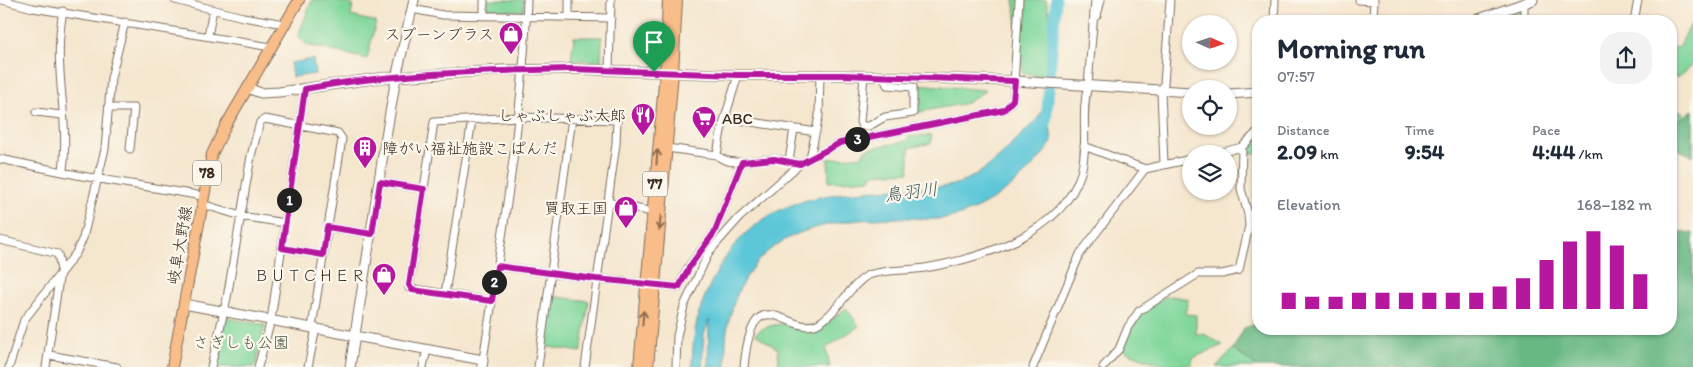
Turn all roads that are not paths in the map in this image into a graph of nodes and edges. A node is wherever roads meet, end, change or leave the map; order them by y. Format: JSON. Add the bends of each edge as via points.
{"nodes":[{"id":1,"x":2,"y":0,"type":"edge"},
{"id":2,"x":176,"y":0,"type":"edge"},
{"id":3,"x":299,"y":0,"type":"edge"},
{"id":4,"x":484,"y":0,"type":"edge"},
{"id":5,"x":527,"y":0,"type":"edge"},
{"id":6,"x":569,"y":0,"type":"edge"},
{"id":7,"x":612,"y":0,"type":"edge"},
{"id":8,"x":668,"y":0,"type":"edge"},
{"id":9,"x":677,"y":0,"type":"edge"},
{"id":10,"x":1019,"y":0,"type":"edge"},
{"id":11,"x":1095,"y":0,"type":"edge"},
{"id":12,"x":1100,"y":0,"type":"edge"},
{"id":13,"x":1170,"y":0,"type":"edge"},
{"id":14,"x":1275,"y":0,"type":"edge"},
{"id":15,"x":1359,"y":0,"type":"edge"},
{"id":16,"x":1374,"y":0,"type":"edge"},
{"id":17,"x":1638,"y":0,"type":"edge"},
{"id":18,"x":1528,"y":2,"type":"edge"},
{"id":19,"x":206,"y":4,"type":"edge"},
{"id":20,"x":413,"y":4,"type":"edge"},
{"id":21,"x":213,"y":9,"type":"junction"},
{"id":22,"x":63,"y":11,"type":"junction"},
{"id":23,"x":1274,"y":15,"type":"edge"},
{"id":24,"x":1373,"y":15,"type":"edge"},
{"id":25,"x":1490,"y":15,"type":"edge"},
{"id":26,"x":1525,"y":15,"type":"edge"},
{"id":27,"x":1635,"y":15,"type":"edge"},
{"id":28,"x":484,"y":16,"type":"junction"},
{"id":29,"x":526,"y":17,"type":"junction"},
{"id":30,"x":568,"y":17,"type":"junction"},
{"id":31,"x":611,"y":18,"type":"junction"},
{"id":32,"x":125,"y":22,"type":"junction"},
{"id":33,"x":285,"y":24,"type":"junction"},
{"id":34,"x":1091,"y":30,"type":"junction"},
{"id":35,"x":208,"y":36,"type":"junction"},
{"id":36,"x":271,"y":47,"type":"junction"},
{"id":37,"x":524,"y":70,"type":"junction"},
{"id":38,"x":609,"y":70,"type":"junction"},
{"id":39,"x":669,"y":72,"type":"junction"},
{"id":40,"x":820,"y":74,"type":"junction"},
{"id":41,"x":738,"y":75,"type":"junction"},
{"id":42,"x":864,"y":76,"type":"junction"},
{"id":43,"x":884,"y":77,"type":"junction"},
{"id":44,"x":396,"y":78,"type":"junction"},
{"id":45,"x":1017,"y":82,"type":"junction"},
{"id":46,"x":1086,"y":85,"type":"junction"},
{"id":47,"x":247,"y":88,"type":"junction"},
{"id":48,"x":305,"y":89,"type":"junction"},
{"id":49,"x":1161,"y":91,"type":"junction"},
{"id":50,"x":1182,"y":92,"type":"edge"},
{"id":51,"x":1252,"y":92,"type":"edge"},
{"id":52,"x":1237,"y":93,"type":"edge"},
{"id":53,"x":109,"y":108,"type":"junction"},
{"id":54,"x":36,"y":112,"type":"dead end"},
{"id":55,"x":62,"y":115,"type":"junction"},
{"id":56,"x":518,"y":117,"type":"junction"},
{"id":57,"x":572,"y":118,"type":"junction"},
{"id":58,"x":726,"y":118,"type":"junction"},
{"id":59,"x":472,"y":120,"type":"junction"},
{"id":60,"x":300,"y":125,"type":"junction"},
{"id":61,"x":794,"y":129,"type":"junction"},
{"id":62,"x":816,"y":132,"type":"junction"},
{"id":63,"x":1252,"y":137,"type":"edge"},
{"id":64,"x":1084,"y":146,"type":"junction"},
{"id":65,"x":1242,"y":147,"type":"junction"},
{"id":66,"x":667,"y":148,"type":"junction"},
{"id":67,"x":1237,"y":148,"type":"edge"},
{"id":68,"x":130,"y":150,"type":"dead end"},
{"id":69,"x":717,"y":155,"type":"junction"},
{"id":70,"x":810,"y":158,"type":"junction"},
{"id":71,"x":0,"y":159,"type":"edge"},
{"id":72,"x":789,"y":161,"type":"junction"},
{"id":73,"x":1182,"y":161,"type":"edge"},
{"id":74,"x":742,"y":162,"type":"junction"},
{"id":75,"x":800,"y":164,"type":"junction"},
{"id":76,"x":1164,"y":164,"type":"junction"},
{"id":77,"x":1145,"y":169,"type":"junction"},
{"id":78,"x":63,"y":171,"type":"junction"},
{"id":79,"x":97,"y":179,"type":"junction"},
{"id":80,"x":380,"y":182,"type":"junction"},
{"id":81,"x":424,"y":189,"type":"junction"},
{"id":82,"x":202,"y":200,"type":"junction"},
{"id":83,"x":607,"y":202,"type":"junction"},
{"id":84,"x":652,"y":212,"type":"junction"},
{"id":85,"x":241,"y":216,"type":"junction"},
{"id":86,"x":285,"y":223,"type":"junction"},
{"id":87,"x":327,"y":227,"type":"junction"},
{"id":88,"x":372,"y":234,"type":"junction"},
{"id":89,"x":0,"y":240,"type":"edge"},
{"id":90,"x":282,"y":248,"type":"junction"},
{"id":91,"x":323,"y":255,"type":"junction"},
{"id":92,"x":497,"y":266,"type":"junction"},
{"id":93,"x":60,"y":271,"type":"junction"},
{"id":94,"x":550,"y":273,"type":"junction"},
{"id":95,"x":596,"y":279,"type":"junction"},
{"id":96,"x":650,"y":285,"type":"junction"},
{"id":97,"x":445,"y":294,"type":"junction"},
{"id":98,"x":492,"y":301,"type":"junction"},
{"id":99,"x":184,"y":304,"type":"junction"},
{"id":100,"x":224,"y":312,"type":"junction"},
{"id":101,"x":271,"y":320,"type":"junction"},
{"id":102,"x":314,"y":328,"type":"junction"},
{"id":103,"x":356,"y":336,"type":"junction"},
{"id":104,"x":427,"y":349,"type":"junction"},
{"id":105,"x":49,"y":354,"type":"junction"},
{"id":106,"x":482,"y":363,"type":"edge"},
{"id":107,"x":101,"y":365,"type":"edge"},
{"id":108,"x":9,"y":367,"type":"edge"},
{"id":109,"x":46,"y":367,"type":"edge"},
{"id":110,"x":117,"y":367,"type":"edge"},
{"id":111,"x":172,"y":367,"type":"edge"},
{"id":112,"x":211,"y":367,"type":"edge"},
{"id":113,"x":258,"y":367,"type":"edge"},
{"id":114,"x":308,"y":367,"type":"edge"},
{"id":115,"x":350,"y":367,"type":"edge"},
{"id":116,"x":424,"y":367,"type":"edge"},
{"id":117,"x":538,"y":367,"type":"edge"},
{"id":118,"x":585,"y":367,"type":"edge"},
{"id":119,"x":639,"y":367,"type":"edge"},
{"id":120,"x":648,"y":367,"type":"edge"},
{"id":121,"x":676,"y":367,"type":"edge"},
{"id":122,"x":744,"y":367,"type":"edge"},
{"id":123,"x":1033,"y":367,"type":"edge"},
{"id":124,"x":1103,"y":367,"type":"edge"}],
"edges":[{"from":1,"to":22,"type":"street"},
{"from":2,"to":19,"type":"street"},
{"from":3,"to":33,"type":"main road","name":"岐阜大野線","number":"78"},
{"from":4,"to":28,"type":"street"},
{"from":5,"to":29,"type":"street"},
{"from":6,"to":30,"type":"street"},
{"from":7,"to":31,"type":"street"},
{"from":8,"to":39,"type":"main road","number":"77"},
{"from":9,"to":39,"type":"main road","number":"77"},
{"from":10,"to":45,"type":"street"},
{"from":11,"to":34,"type":"street"},
{"from":12,"to":34,"type":"street"},
{"from":13,"to":49,"type":"street"},
{"from":14,"to":23,"type":"street"},
{"from":15,"to":16,"type":"street"},
{"from":16,"to":24,"type":"street"},
{"from":17,"to":27,"type":"street"},
{"from":18,"to":25,"type":"street"},
{"from":18,"to":26,"type":"street"},
{"from":19,"to":21,"type":"street"},
{"from":20,"to":28,"type":"street","via":[[443,15]]},
{"from":20,"to":44,"type":"street"},
{"from":21,"to":33,"type":"street"},
{"from":21,"to":35,"type":"street"},
{"from":22,"to":32,"type":"street"},
{"from":22,"to":55,"type":"street","via":[[58,45]]},
{"from":28,"to":29,"type":"street"},
{"from":29,"to":30,"type":"street"},
{"from":29,"to":37,"type":"street"},
{"from":30,"to":31,"type":"street"},
{"from":31,"to":38,"type":"street"},
{"from":32,"to":35,"type":"street"},
{"from":32,"to":53,"type":"street","via":[[112,68]]},
{"from":33,"to":36,"type":"main road","name":"岐阜大野線","number":"78"},
{"from":34,"to":46,"type":"street"},
{"from":35,"to":36,"type":"street"},
{"from":36,"to":47,"type":"main road","name":"岐阜大野線","number":"78"},
{"from":37,"to":38,"type":"street"},
{"from":37,"to":44,"type":"street"},
{"from":37,"to":56,"type":"street"},
{"from":38,"to":39,"type":"street"},
{"from":39,"to":41,"type":"street"},
{"from":39,"to":66,"type":"main road","number":"77"},
{"from":84,"to":39,"type":"main road","number":"77","one_way":true},
{"from":40,"to":41,"type":"street"},
{"from":40,"to":42,"type":"street"},
{"from":40,"to":62,"type":"street"},
{"from":41,"to":58,"type":"street"},
{"from":42,"to":43,"type":"street"},
{"from":42,"to":43,"type":"street","via":[[862,126],[885,117],[912,113],[912,87],[888,85]]},
{"from":43,"to":45,"type":"street"},
{"from":44,"to":48,"type":"street","via":[[342,82]]},
{"from":44,"to":80,"type":"street"},
{"from":45,"to":46,"type":"street"},
{"from":45,"to":70,"type":"street","via":[[1013,100],[1004,110],[840,143]]},
{"from":46,"to":49,"type":"street"},
{"from":46,"to":64,"type":"street"},
{"from":47,"to":48,"type":"street","via":[[261,93]]},
{"from":47,"to":82,"type":"main road","name":"岐阜大野線","number":"78","via":[[212,154]]},
{"from":48,"to":60,"type":"street"},
{"from":49,"to":50,"type":"street"},
{"from":49,"to":76,"type":"street"},
{"from":51,"to":52,"type":"street"},
{"from":53,"to":68,"type":"street","via":[[134,108]]},
{"from":53,"to":79,"type":"street","via":[[108,135]]},
{"from":54,"to":55,"type":"street"},
{"from":55,"to":78,"type":"street","via":[[66,143]]},
{"from":56,"to":57,"type":"street"},
{"from":56,"to":59,"type":"street"},
{"from":56,"to":92,"type":"street"},
{"from":57,"to":83,"type":"street","via":[[617,120]]},
{"from":57,"to":94,"type":"street"},
{"from":58,"to":61,"type":"street"},
{"from":58,"to":69,"type":"street"},
{"from":59,"to":81,"type":"street","via":[[434,122]]},
{"from":59,"to":97,"type":"street"},
{"from":60,"to":85,"type":"street","via":[[262,119],[251,156]]},
{"from":60,"to":86,"type":"street"},
{"from":60,"to":87,"type":"street","via":[[341,136]]},
{"from":61,"to":62,"type":"street"},
{"from":61,"to":72,"type":"street"},
{"from":62,"to":70,"type":"street"},
{"from":63,"to":65,"type":"street"},
{"from":64,"to":77,"type":"street"},
{"from":64,"to":122,"type":"street","via":[[1075,190],[1045,222],[1024,236],[958,261],[868,274],[826,317],[812,326],[778,315],[762,318],[749,333]]},
{"from":65,"to":67,"type":"street"},
{"from":65,"to":124,"type":"street","via":[[1241,189],[1248,226],[1239,270],[1198,274],[1139,311],[1119,349]]},
{"from":66,"to":69,"type":"street"},
{"from":66,"to":96,"type":"main road","number":"77","one_way":true},
{"from":69,"to":74,"type":"street"},
{"from":70,"to":75,"type":"street"},
{"from":71,"to":78,"type":"street"},
{"from":72,"to":74,"type":"street","via":[[759,159]]},
{"from":72,"to":75,"type":"street"},
{"from":73,"to":76,"type":"street"},
{"from":74,"to":96,"type":"street","via":[[714,233],[679,287]]},
{"from":75,"to":121,"type":"street","via":[[739,218],[709,252],[684,306],[677,336]]},
{"from":76,"to":77,"type":"street"},
{"from":77,"to":123,"type":"street","via":[[1080,254]]},
{"from":78,"to":79,"type":"street"},
{"from":79,"to":82,"type":"street"},
{"from":79,"to":93,"type":"street","via":[[78,249]]},
{"from":80,"to":81,"type":"street"},
{"from":80,"to":88,"type":"street"},
{"from":81,"to":97,"type":"street","via":[[409,285],[412,290]]},
{"from":82,"to":85,"type":"street"},
{"from":82,"to":99,"type":"main road","name":"岐阜大野線","number":"78"},
{"from":83,"to":84,"type":"street"},
{"from":83,"to":95,"type":"street"},
{"from":84,"to":96,"type":"main road","number":"77"},
{"from":85,"to":86,"type":"street"},
{"from":85,"to":100,"type":"street"},
{"from":86,"to":90,"type":"street"},
{"from":87,"to":88,"type":"street"},
{"from":87,"to":91,"type":"street"},
{"from":88,"to":103,"type":"street"},
{"from":89,"to":93,"type":"street","via":[[58,254]]},
{"from":90,"to":91,"type":"street"},
{"from":90,"to":101,"type":"street"},
{"from":91,"to":102,"type":"street"},
{"from":92,"to":94,"type":"street"},
{"from":92,"to":98,"type":"street"},
{"from":93,"to":105,"type":"street"},
{"from":93,"to":108,"type":"street","via":[[24,320]]},
{"from":94,"to":95,"type":"street"},
{"from":94,"to":117,"type":"street"},
{"from":95,"to":96,"type":"street"},
{"from":95,"to":118,"type":"street"},
{"from":119,"to":96,"type":"main road","number":"77","one_way":true},
{"from":96,"to":120,"type":"main road","number":"77"},
{"from":97,"to":98,"type":"street"},
{"from":98,"to":106,"type":"street"},
{"from":99,"to":100,"type":"street"},
{"from":99,"to":111,"type":"main road","name":"岐阜大野線","number":"78"},
{"from":100,"to":101,"type":"street"},
{"from":100,"to":112,"type":"street"},
{"from":101,"to":102,"type":"street"},
{"from":101,"to":113,"type":"street"},
{"from":102,"to":103,"type":"street"},
{"from":102,"to":114,"type":"street"},
{"from":103,"to":104,"type":"street"},
{"from":103,"to":115,"type":"street"},
{"from":104,"to":106,"type":"street"},
{"from":104,"to":116,"type":"street"},
{"from":105,"to":107,"type":"street"},
{"from":105,"to":109,"type":"street"},
{"from":107,"to":110,"type":"street"}]}
